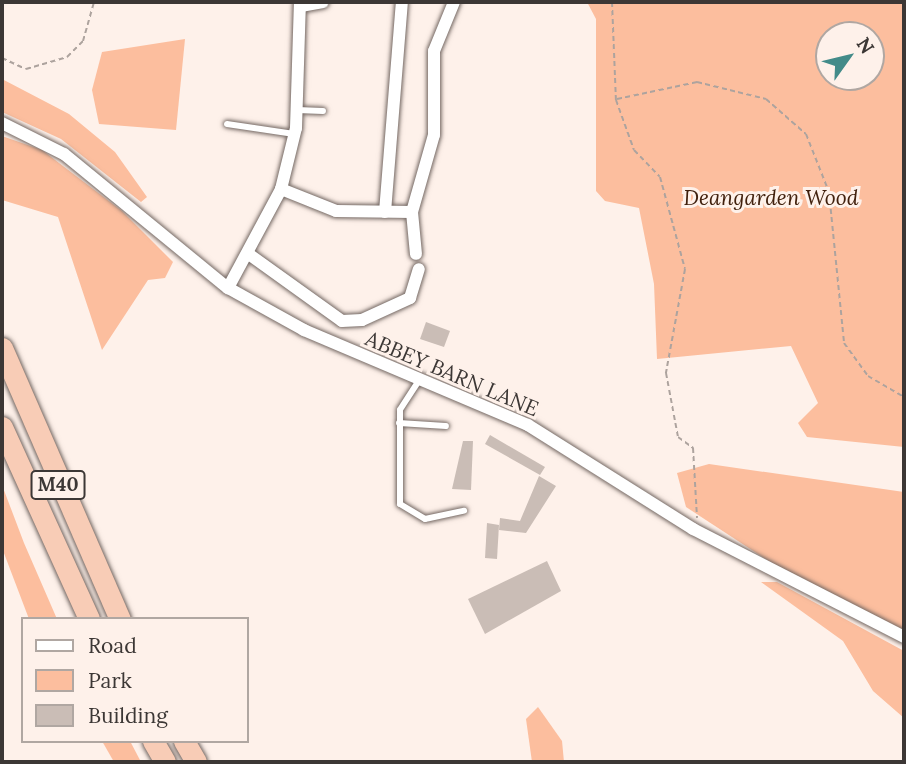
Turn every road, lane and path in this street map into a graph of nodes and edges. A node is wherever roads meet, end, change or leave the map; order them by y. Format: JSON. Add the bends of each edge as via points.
{"nodes":[{"id":1,"x":94,"y":2,"type":"edge"},
{"id":2,"x":323,"y":2,"type":"edge"},
{"id":3,"x":402,"y":2,"type":"edge"},
{"id":4,"x":454,"y":2,"type":"edge"},
{"id":5,"x":612,"y":2,"type":"edge"},
{"id":6,"x":301,"y":4,"type":"edge"},
{"id":7,"x":2,"y":58,"type":"edge"},
{"id":8,"x":616,"y":100,"type":"junction"},
{"id":9,"x":297,"y":110,"type":"junction"},
{"id":10,"x":323,"y":111,"type":"dead end"},
{"id":11,"x":2,"y":123,"type":"edge"},
{"id":12,"x":227,"y":124,"type":"dead end"},
{"id":13,"x":295,"y":134,"type":"junction"},
{"id":14,"x":281,"y":189,"type":"junction"},
{"id":15,"x":385,"y":212,"type":"junction"},
{"id":16,"x":412,"y":212,"type":"junction"},
{"id":17,"x":416,"y":254,"type":"dead end"},
{"id":18,"x":250,"y":255,"type":"junction"},
{"id":19,"x":419,"y":269,"type":"dead end"},
{"id":20,"x":228,"y":288,"type":"junction"},
{"id":21,"x":2,"y":348,"type":"edge"},
{"id":22,"x":418,"y":382,"type":"junction"},
{"id":23,"x":904,"y":397,"type":"edge"},
{"id":24,"x":399,"y":423,"type":"junction"},
{"id":25,"x":446,"y":426,"type":"dead end"},
{"id":26,"x":2,"y":427,"type":"edge"},
{"id":27,"x":464,"y":511,"type":"dead end"},
{"id":28,"x":693,"y":528,"type":"junction"},
{"id":29,"x":88,"y":617,"type":"edge"},
{"id":30,"x":119,"y":617,"type":"edge"},
{"id":31,"x":904,"y":637,"type":"edge"},
{"id":32,"x":154,"y":743,"type":"edge"},
{"id":33,"x":185,"y":743,"type":"edge"},
{"id":34,"x":164,"y":762,"type":"edge"},
{"id":35,"x":196,"y":762,"type":"edge"}],
"edges":[{"from":1,"to":7,"type":"path","via":[[83,41],[67,57],[26,69]]},
{"from":2,"to":6,"type":"street"},
{"from":3,"to":15,"type":"street"},
{"from":4,"to":16,"type":"street","via":[[434,51],[434,135]]},
{"from":5,"to":8,"type":"path"},
{"from":6,"to":9,"type":"street"},
{"from":8,"to":23,"type":"path","via":[[697,82],[766,99],[806,134],[829,192],[844,343],[868,376]]},
{"from":8,"to":28,"type":"path","via":[[634,150],[660,177],[685,269],[666,373],[678,437],[693,449],[698,476]]},
{"from":9,"to":10,"type":"lane"},
{"from":9,"to":13,"type":"street"},
{"from":11,"to":20,"type":"street","name":"ABBEY BARN LANE","via":[[64,153]]},
{"from":12,"to":13,"type":"lane"},
{"from":13,"to":14,"type":"street"},
{"from":14,"to":15,"type":"street","via":[[336,211]]},
{"from":14,"to":18,"type":"street"},
{"from":15,"to":16,"type":"street"},
{"from":16,"to":17,"type":"street"},
{"from":18,"to":19,"type":"street","via":[[342,321],[362,320],[410,298]]},
{"from":18,"to":20,"type":"street"},
{"from":20,"to":22,"type":"street","name":"ABBEY BARN LANE"},
{"from":21,"to":30,"type":"highway","number":"M40"},
{"from":22,"to":24,"type":"lane"},
{"from":22,"to":28,"type":"street","name":"ABBEY BARN LANE","via":[[528,425]]},
{"from":24,"to":25,"type":"lane"},
{"from":24,"to":27,"type":"lane","via":[[400,504],[425,519]]},
{"from":26,"to":29,"type":"highway","number":"M40"},
{"from":28,"to":31,"type":"street","name":"ABBEY BARN LANE"},
{"from":32,"to":34,"type":"highway"},
{"from":33,"to":35,"type":"highway"}]}
